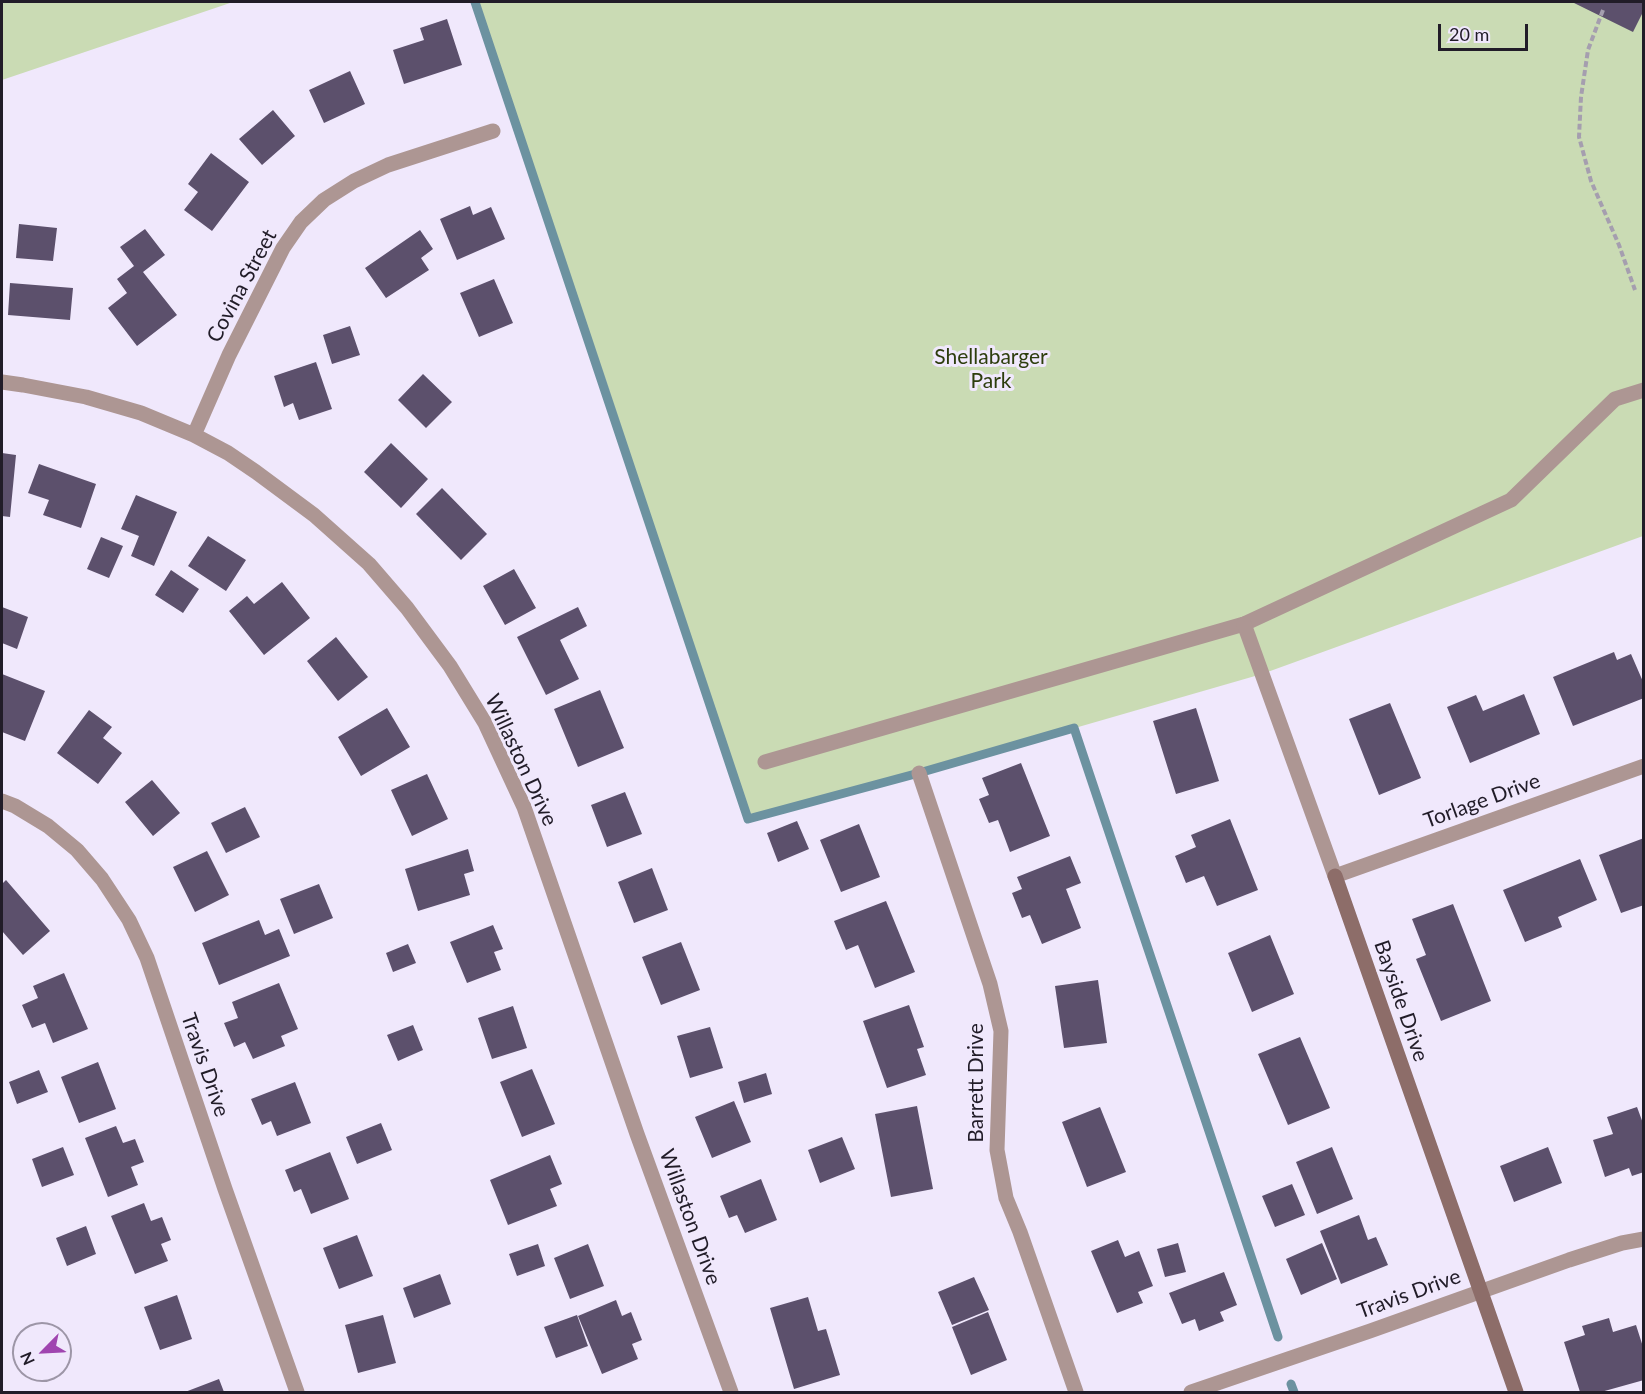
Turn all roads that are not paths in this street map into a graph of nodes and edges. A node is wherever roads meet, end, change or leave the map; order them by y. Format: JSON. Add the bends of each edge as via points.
{"nodes":[{"id":1,"x":493,"y":131,"type":"dead end"},
{"id":2,"x":2,"y":382,"type":"edge"},
{"id":3,"x":1644,"y":390,"type":"edge"},
{"id":4,"x":194,"y":435,"type":"junction"},
{"id":5,"x":1244,"y":624,"type":"junction"},
{"id":6,"x":765,"y":762,"type":"dead end"},
{"id":7,"x":1644,"y":766,"type":"edge"},
{"id":8,"x":919,"y":773,"type":"dead end"},
{"id":9,"x":2,"y":801,"type":"edge"},
{"id":10,"x":1335,"y":876,"type":"junction"},
{"id":11,"x":1644,"y":1239,"type":"edge"},
{"id":12,"x":1480,"y":1290,"type":"junction"},
{"id":13,"x":297,"y":1392,"type":"edge"},
{"id":14,"x":731,"y":1392,"type":"edge"},
{"id":15,"x":1076,"y":1392,"type":"edge"},
{"id":16,"x":1191,"y":1392,"type":"edge"},
{"id":17,"x":1516,"y":1392,"type":"edge"}],
"edges":[{"from":1,"to":4,"type":"street","name":"Covina Street","via":[[388,165],[354,181],[324,200],[301,222],[283,248]]},
{"from":2,"to":4,"type":"street","name":"Willaston Drive","via":[[86,397],[141,413]]},
{"from":3,"to":5,"type":"street","via":[[1615,399],[1511,500]]},
{"from":4,"to":14,"type":"street","name":"Willaston Drive","via":[[256,472],[314,515],[369,564],[450,666],[485,723],[524,807]]},
{"from":5,"to":6,"type":"street"},
{"from":5,"to":10,"type":"street","name":"Bayside Drive"},
{"from":7,"to":10,"type":"street","name":"Torlage Drive"},
{"from":8,"to":15,"type":"street","name":"Barrett Drive","via":[[990,984],[1000,1032],[996,1150],[1006,1198]]},
{"from":9,"to":13,"type":"street","name":"Travis Drive","via":[[48,826],[77,850],[129,920],[147,958]]},
{"from":10,"to":12,"type":"street","name":"Bayside Drive"},
{"from":11,"to":12,"type":"street","name":"Travis Drive"},
{"from":12,"to":16,"type":"street","name":"Travis Drive"},
{"from":12,"to":17,"type":"street","name":"Bayside Drive"}]}
